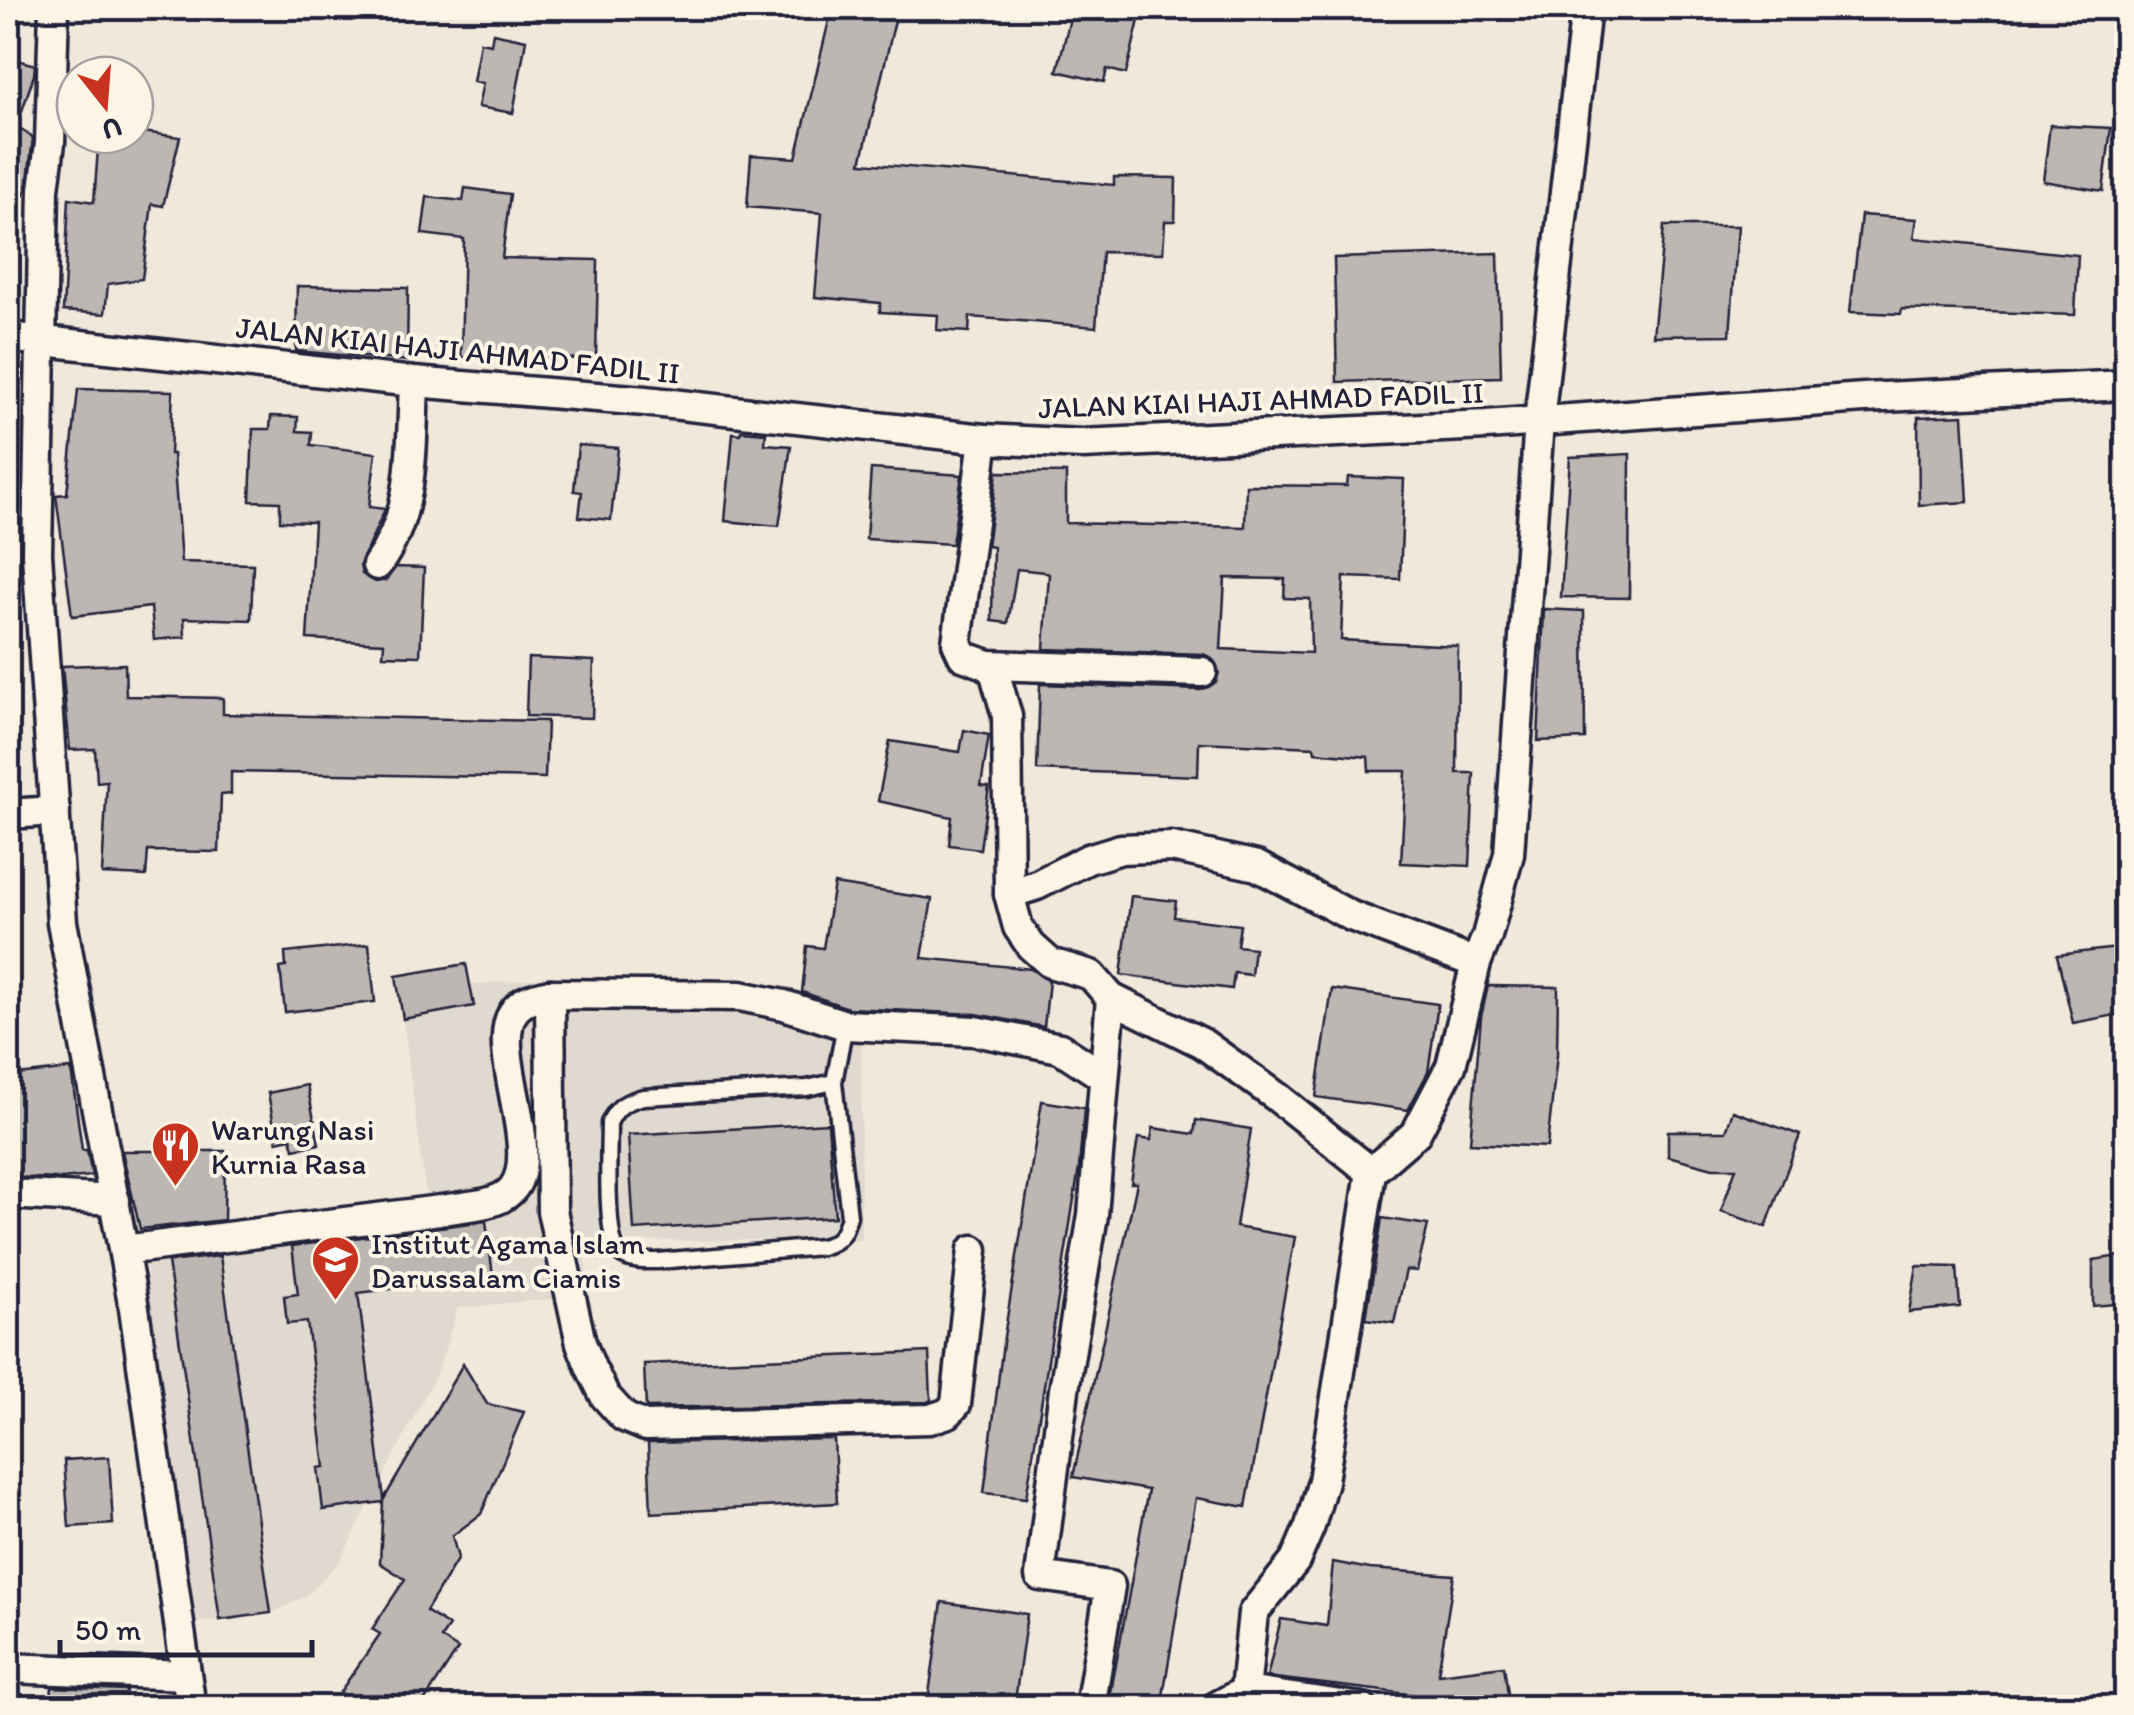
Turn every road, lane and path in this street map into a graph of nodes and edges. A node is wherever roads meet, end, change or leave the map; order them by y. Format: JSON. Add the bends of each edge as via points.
{"nodes":[{"id":1,"x":54,"y":8,"type":"edge"},
{"id":2,"x":1586,"y":8,"type":"edge"},
{"id":3,"x":8,"y":337,"type":"edge"},
{"id":4,"x":41,"y":340,"type":"junction"},
{"id":5,"x":414,"y":382,"type":"junction"},
{"id":6,"x":2126,"y":386,"type":"edge"},
{"id":7,"x":1539,"y":422,"type":"junction"},
{"id":8,"x":984,"y":439,"type":"junction"},
{"id":9,"x":377,"y":565,"type":"dead end"},
{"id":10,"x":988,"y":665,"type":"junction"},
{"id":11,"x":1202,"y":672,"type":"dead end"},
{"id":12,"x":55,"y":811,"type":"junction"},
{"id":13,"x":8,"y":814,"type":"edge"},
{"id":14,"x":1018,"y":891,"type":"junction"},
{"id":15,"x":1476,"y":964,"type":"junction"},
{"id":16,"x":550,"y":994,"type":"junction"},
{"id":17,"x":1111,"y":998,"type":"junction"},
{"id":18,"x":845,"y":1025,"type":"junction"},
{"id":19,"x":1104,"y":1077,"type":"junction"},
{"id":20,"x":834,"y":1082,"type":"junction"},
{"id":21,"x":1371,"y":1172,"type":"junction"},
{"id":22,"x":8,"y":1194,"type":"edge"},
{"id":23,"x":115,"y":1200,"type":"junction"},
{"id":24,"x":124,"y":1250,"type":"junction"},
{"id":25,"x":973,"y":1250,"type":"dead end"},
{"id":26,"x":8,"y":1668,"type":"edge"},
{"id":27,"x":186,"y":1674,"type":"junction"},
{"id":28,"x":1245,"y":1691,"type":"junction"},
{"id":29,"x":190,"y":1708,"type":"edge"},
{"id":30,"x":1090,"y":1708,"type":"edge"},
{"id":31,"x":1214,"y":1708,"type":"edge"},
{"id":32,"x":1362,"y":1708,"type":"edge"}],
"edges":[{"from":1,"to":4,"type":"street"},
{"from":2,"to":7,"type":"street"},
{"from":3,"to":4,"type":"street","name":"JALAN KIAI HAJI AHMAD FADIL II"},
{"from":4,"to":5,"type":"street","name":"JALAN KIAI HAJI AHMAD FADIL II"},
{"from":4,"to":12,"type":"street","via":[[38,554]]},
{"from":5,"to":8,"type":"street","name":"JALAN KIAI HAJI AHMAD FADIL II"},
{"from":5,"to":9,"type":"street","via":[[405,505],[393,543]]},
{"from":6,"to":7,"type":"street","name":"JALAN KIAI HAJI AHMAD FADIL II"},
{"from":7,"to":8,"type":"street","name":"JALAN KIAI HAJI AHMAD FADIL II","via":[[1082,444]]},
{"from":7,"to":15,"type":"street","via":[[1510,854]]},
{"from":8,"to":10,"type":"street","via":[[957,643],[963,656]]},
{"from":10,"to":11,"type":"street"},
{"from":10,"to":14,"type":"street","via":[[1007,716]]},
{"from":12,"to":13,"type":"street"},
{"from":12,"to":23,"type":"street","via":[[62,922]]},
{"from":14,"to":15,"type":"street","via":[[1120,849],[1172,847],[1257,866],[1351,916]]},
{"from":14,"to":17,"type":"street","via":[[1018,926],[1031,946],[1050,963],[1091,975]]},
{"from":15,"to":21,"type":"street","via":[[1450,1066],[1416,1133]]},
{"from":16,"to":18,"type":"street","via":[[740,996]]},
{"from":16,"to":24,"type":"street","via":[[516,1008],[509,1020],[522,1164],[514,1187],[501,1198]]},
{"from":16,"to":25,"type":"street","via":[[552,1211],[582,1344],[605,1396],[624,1417],[645,1426],[930,1419],[948,1413],[956,1404]]},
{"from":17,"to":19,"type":"street"},
{"from":17,"to":21,"type":"street","via":[[1202,1043]]},
{"from":18,"to":19,"type":"street","via":[[974,1031],[1060,1048]]},
{"from":18,"to":20,"type":"lane"},
{"from":19,"to":30,"type":"street","via":[[1093,1215],[1040,1576],[1110,1586]]},
{"from":20,"to":20,"type":"lane","via":[[624,1102],[608,1123],[611,1226],[621,1255],[658,1262],[835,1243],[849,1216]]},
{"from":21,"to":28,"type":"street","via":[[1322,1481],[1295,1561],[1253,1613]]},
{"from":22,"to":23,"type":"street"},
{"from":23,"to":24,"type":"street"},
{"from":24,"to":27,"type":"street"},
{"from":26,"to":27,"type":"street"},
{"from":27,"to":29,"type":"street"},
{"from":28,"to":31,"type":"street"},
{"from":28,"to":32,"type":"street"}]}
